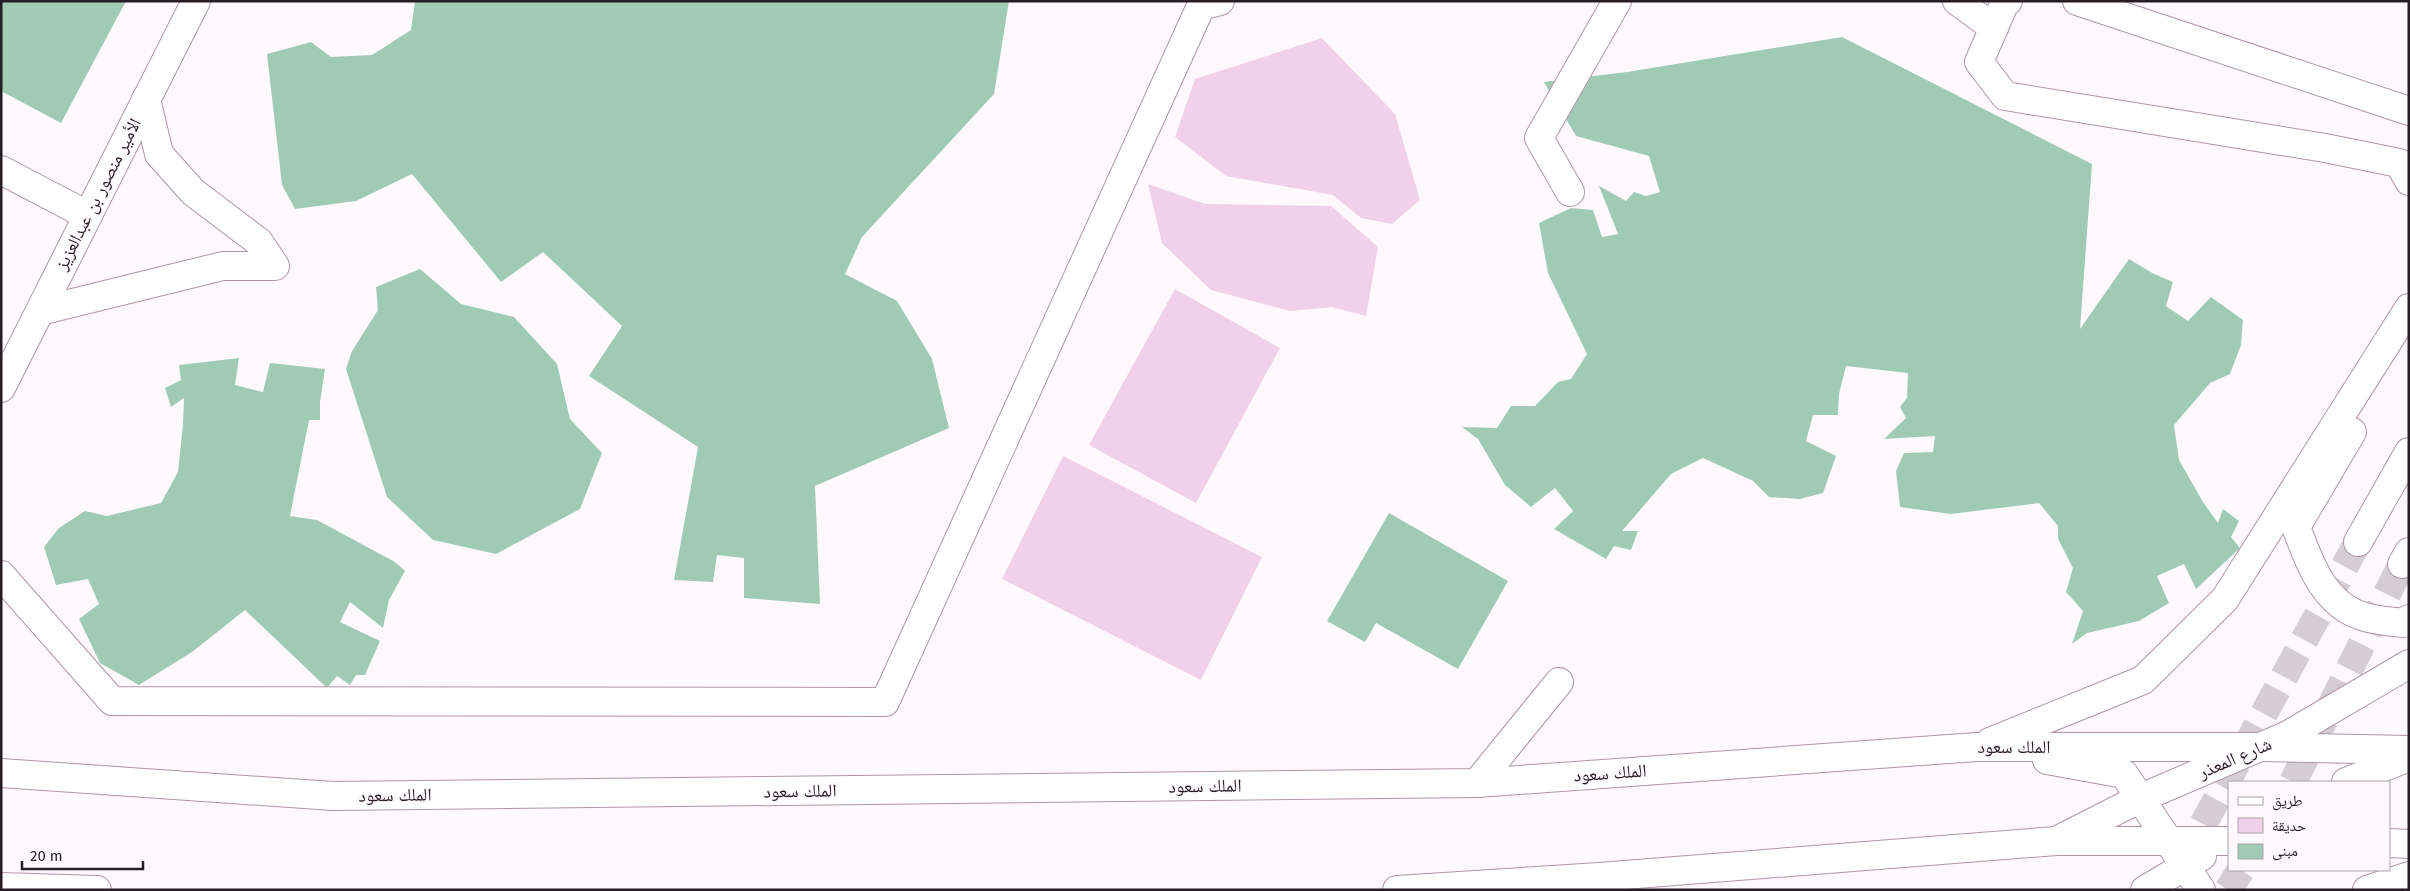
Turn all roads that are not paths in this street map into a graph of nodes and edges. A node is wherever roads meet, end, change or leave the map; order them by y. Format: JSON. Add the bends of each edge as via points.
{"nodes":[{"id":1,"x":196,"y":1,"type":"edge"},
{"id":2,"x":1220,"y":1,"type":"edge"},
{"id":3,"x":1617,"y":1,"type":"edge"},
{"id":4,"x":1957,"y":1,"type":"edge"},
{"id":5,"x":2008,"y":1,"type":"edge"},
{"id":6,"x":2078,"y":1,"type":"edge"},
{"id":7,"x":1994,"y":28,"type":"junction"},
{"id":8,"x":146,"y":99,"type":"junction"},
{"id":9,"x":2409,"y":111,"type":"edge"},
{"id":10,"x":1,"y":170,"type":"edge"},
{"id":11,"x":2409,"y":180,"type":"edge"},
{"id":12,"x":1570,"y":192,"type":"dead end"},
{"id":13,"x":87,"y":215,"type":"junction"},
{"id":14,"x":2409,"y":308,"type":"edge"},
{"id":15,"x":40,"y":311,"type":"junction"},
{"id":16,"x":2409,"y":336,"type":"edge"},
{"id":17,"x":1,"y":388,"type":"edge"},
{"id":18,"x":2409,"y":452,"type":"edge"},
{"id":19,"x":2358,"y":542,"type":"tunnel mouth"},
{"id":20,"x":1,"y":575,"type":"edge"},
{"id":21,"x":2409,"y":619,"type":"edge"},
{"id":22,"x":2409,"y":664,"type":"edge"},
{"id":23,"x":1560,"y":682,"type":"dead end"},
{"id":24,"x":1977,"y":747,"type":"junction"},
{"id":25,"x":2259,"y":747,"type":"junction"},
{"id":26,"x":2409,"y":750,"type":"edge"},
{"id":27,"x":2409,"y":757,"type":"edge"},
{"id":28,"x":1,"y":773,"type":"edge"},
{"id":29,"x":2349,"y":781,"type":"edge"},
{"id":30,"x":1476,"y":783,"type":"junction"},
{"id":31,"x":2141,"y":798,"type":"junction"},
{"id":32,"x":2228,"y":840,"type":"edge"},
{"id":33,"x":2056,"y":841,"type":"junction"},
{"id":34,"x":2169,"y":841,"type":"junction"},
{"id":35,"x":2390,"y":843,"type":"edge"},
{"id":36,"x":2409,"y":844,"type":"edge"},
{"id":37,"x":2185,"y":866,"type":"junction"},
{"id":38,"x":2409,"y":876,"type":"edge"},
{"id":39,"x":1598,"y":877,"type":"junction"},
{"id":40,"x":1,"y":887,"type":"edge"},
{"id":41,"x":97,"y":890,"type":"edge"},
{"id":42,"x":1396,"y":890,"type":"edge"},
{"id":43,"x":1675,"y":890,"type":"edge"},
{"id":44,"x":2145,"y":890,"type":"edge"},
{"id":45,"x":2201,"y":890,"type":"edge"},
{"id":46,"x":2368,"y":890,"type":"edge"}],
"edges":[{"from":1,"to":8,"type":"main road","name":"الأمير منصور بن عبدالعزيز"},
{"from":2,"to":20,"type":"main road","via":[[1201,6],[885,702],[112,702]]},
{"from":3,"to":12,"type":"main road","via":[[1539,138]]},
{"from":4,"to":7,"type":"main road"},
{"from":5,"to":7,"type":"main road"},
{"from":6,"to":9,"type":"main road"},
{"from":7,"to":11,"type":"main road","via":[[1979,62],[2005,96],[2400,163]]},
{"from":8,"to":13,"type":"main road","name":"الأمير منصور بن عبدالعزيز"},
{"from":8,"to":15,"type":"main road","via":[[159,154],[193,192],[259,242],[276,266],[223,266]]},
{"from":10,"to":13,"type":"main road"},
{"from":13,"to":15,"type":"main road","name":"الأمير منصور بن عبدالعزيز"},
{"from":14,"to":24,"type":"main road","via":[[2225,599],[2143,680]]},
{"from":15,"to":17,"type":"main road","name":"الأمير منصور بن عبدالعزيز"},
{"from":16,"to":21,"type":"main road","via":[[2296,526],[2310,565],[2335,602],[2364,617],[2403,623]]},
{"from":18,"to":19,"type":"main road"},
{"from":22,"to":25,"type":"main road","name":"شارع المعذر","via":[[2288,735]]},
{"from":23,"to":30,"type":"main road"},
{"from":24,"to":25,"type":"main road","name":"الملك سعود"},
{"from":24,"to":30,"type":"main road","name":"الملك سعود"},
{"from":24,"to":31,"type":"main road","via":[[2124,774]]},
{"from":25,"to":26,"type":"main road","name":"الملك سعود"},
{"from":25,"to":31,"type":"main road","name":"شارع المعذر"},
{"from":27,"to":29,"type":"main road"},
{"from":28,"to":30,"type":"main road","name":"الملك سعود","via":[[333,796]]},
{"from":31,"to":33,"type":"main road","name":"شارع المعذر"},
{"from":31,"to":34,"type":"main road"},
{"from":32,"to":34,"type":"main road"},
{"from":32,"to":37,"type":"main road"},
{"from":33,"to":34,"type":"main road"},
{"from":33,"to":39,"type":"main road"},
{"from":34,"to":37,"type":"main road"},
{"from":35,"to":36,"type":"main road"},
{"from":37,"to":44,"type":"main road"},
{"from":37,"to":45,"type":"main road"},
{"from":38,"to":46,"type":"main road"},
{"from":39,"to":42,"type":"main road"},
{"from":39,"to":43,"type":"main road"},
{"from":40,"to":41,"type":"main road"}]}
